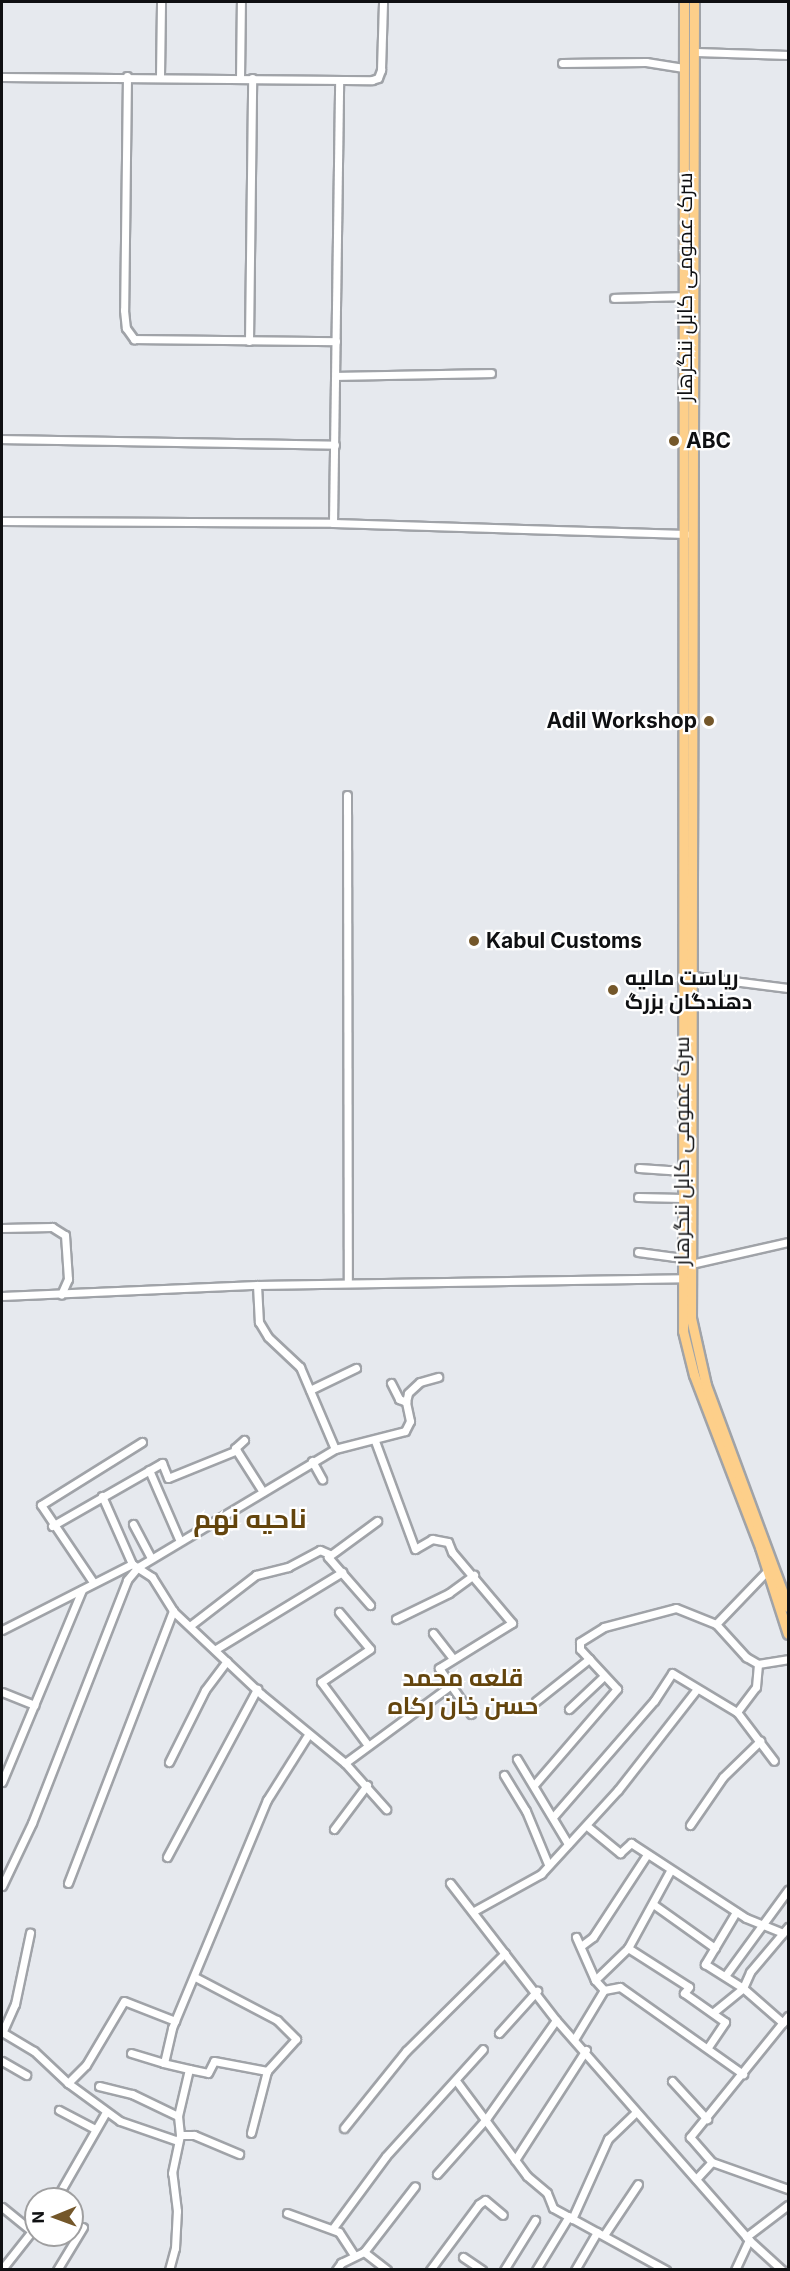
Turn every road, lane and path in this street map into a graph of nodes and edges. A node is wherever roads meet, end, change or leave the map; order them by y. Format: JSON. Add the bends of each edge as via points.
{"nodes":[{"id":1,"x":161,"y":2,"type":"edge"},
{"id":2,"x":241,"y":2,"type":"edge"},
{"id":3,"x":383,"y":2,"type":"edge"},
{"id":4,"x":684,"y":2,"type":"edge"},
{"id":5,"x":694,"y":2,"type":"edge"},
{"id":6,"x":696,"y":52,"type":"junction"},
{"id":7,"x":789,"y":55,"type":"edge"},
{"id":8,"x":562,"y":63,"type":"dead end"},
{"id":9,"x":684,"y":68,"type":"junction"},
{"id":10,"x":127,"y":76,"type":"junction"},
{"id":11,"x":160,"y":76,"type":"junction"},
{"id":12,"x":2,"y":77,"type":"edge"},
{"id":13,"x":252,"y":78,"type":"junction"},
{"id":14,"x":240,"y":79,"type":"junction"},
{"id":15,"x":339,"y":80,"type":"junction"},
{"id":16,"x":685,"y":205,"type":"junction"},
{"id":17,"x":696,"y":205,"type":"junction"},
{"id":18,"x":685,"y":296,"type":"junction"},
{"id":19,"x":614,"y":298,"type":"dead end"},
{"id":20,"x":249,"y":341,"type":"junction"},
{"id":21,"x":336,"y":341,"type":"junction"},
{"id":22,"x":491,"y":373,"type":"dead end"},
{"id":23,"x":336,"y":375,"type":"junction"},
{"id":24,"x":2,"y":439,"type":"edge"},
{"id":25,"x":335,"y":445,"type":"junction"},
{"id":26,"x":2,"y":520,"type":"edge"},
{"id":27,"x":333,"y":523,"type":"junction"},
{"id":28,"x":683,"y":533,"type":"junction"},
{"id":29,"x":695,"y":534,"type":"junction"},
{"id":30,"x":347,"y":795,"type":"dead end"},
{"id":31,"x":693,"y":976,"type":"junction"},
{"id":32,"x":789,"y":988,"type":"edge"},
{"id":33,"x":639,"y":1168,"type":"dead end"},
{"id":34,"x":682,"y":1171,"type":"junction"},
{"id":35,"x":638,"y":1197,"type":"dead end"},
{"id":36,"x":683,"y":1198,"type":"junction"},
{"id":37,"x":2,"y":1228,"type":"edge"},
{"id":38,"x":789,"y":1242,"type":"edge"},
{"id":39,"x":638,"y":1252,"type":"dead end"},
{"id":40,"x":683,"y":1258,"type":"junction"},
{"id":41,"x":691,"y":1264,"type":"junction"},
{"id":42,"x":687,"y":1278,"type":"junction"},
{"id":43,"x":348,"y":1283,"type":"junction"},
{"id":44,"x":257,"y":1285,"type":"junction"},
{"id":45,"x":62,"y":1294,"type":"junction"},
{"id":46,"x":2,"y":1296,"type":"edge"},
{"id":47,"x":356,"y":1368,"type":"dead end"},
{"id":48,"x":438,"y":1377,"type":"dead end"},
{"id":49,"x":391,"y":1383,"type":"dead end"},
{"id":50,"x":310,"y":1390,"type":"junction"},
{"id":51,"x":406,"y":1402,"type":"junction"},
{"id":52,"x":244,"y":1440,"type":"dead end"},
{"id":53,"x":375,"y":1441,"type":"junction"},
{"id":54,"x":142,"y":1442,"type":"dead end"},
{"id":55,"x":334,"y":1449,"type":"junction"},
{"id":56,"x":237,"y":1450,"type":"junction"},
{"id":57,"x":312,"y":1461,"type":"junction"},
{"id":58,"x":149,"y":1470,"type":"junction"},
{"id":59,"x":322,"y":1479,"type":"dead end"},
{"id":60,"x":263,"y":1492,"type":"junction"},
{"id":61,"x":102,"y":1496,"type":"junction"},
{"id":62,"x":377,"y":1521,"type":"dead end"},
{"id":63,"x":133,"y":1524,"type":"dead end"},
{"id":64,"x":52,"y":1526,"type":"junction"},
{"id":65,"x":179,"y":1539,"type":"junction"},
{"id":66,"x":329,"y":1554,"type":"junction"},
{"id":67,"x":151,"y":1558,"type":"junction"},
{"id":68,"x":135,"y":1566,"type":"junction"},
{"id":69,"x":342,"y":1572,"type":"junction"},
{"id":70,"x":766,"y":1572,"type":"junction"},
{"id":71,"x":474,"y":1575,"type":"junction"},
{"id":72,"x":93,"y":1582,"type":"junction"},
{"id":73,"x":82,"y":1590,"type":"junction"},
{"id":74,"x":786,"y":1591,"type":"edge"},
{"id":75,"x":370,"y":1605,"type":"dead end"},
{"id":76,"x":789,"y":1607,"type":"edge"},
{"id":77,"x":173,"y":1611,"type":"junction"},
{"id":78,"x":339,"y":1612,"type":"dead end"},
{"id":79,"x":396,"y":1619,"type":"dead end"},
{"id":80,"x":716,"y":1624,"type":"junction"},
{"id":81,"x":191,"y":1625,"type":"junction"},
{"id":82,"x":2,"y":1630,"type":"edge"},
{"id":83,"x":433,"y":1633,"type":"dead end"},
{"id":84,"x":789,"y":1634,"type":"edge"},
{"id":85,"x":216,"y":1649,"type":"junction"},
{"id":86,"x":452,"y":1657,"type":"junction"},
{"id":87,"x":589,"y":1659,"type":"junction"},
{"id":88,"x":789,"y":1659,"type":"edge"},
{"id":89,"x":227,"y":1661,"type":"junction"},
{"id":90,"x":758,"y":1664,"type":"junction"},
{"id":91,"x":603,"y":1677,"type":"junction"},
{"id":92,"x":450,"y":1686,"type":"junction"},
{"id":93,"x":256,"y":1689,"type":"junction"},
{"id":94,"x":697,"y":1689,"type":"junction"},
{"id":95,"x":2,"y":1692,"type":"edge"},
{"id":96,"x":537,"y":1701,"type":"dead end"},
{"id":97,"x":34,"y":1705,"type":"junction"},
{"id":98,"x":568,"y":1709,"type":"dead end"},
{"id":99,"x":737,"y":1712,"type":"junction"},
{"id":100,"x":471,"y":1714,"type":"dead end"},
{"id":101,"x":308,"y":1735,"type":"junction"},
{"id":102,"x":760,"y":1741,"type":"junction"},
{"id":103,"x":367,"y":1744,"type":"junction"},
{"id":104,"x":517,"y":1759,"type":"dead end"},
{"id":105,"x":774,"y":1761,"type":"dead end"},
{"id":106,"x":169,"y":1762,"type":"dead end"},
{"id":107,"x":345,"y":1763,"type":"junction"},
{"id":108,"x":504,"y":1775,"type":"dead end"},
{"id":109,"x":2,"y":1782,"type":"edge"},
{"id":110,"x":367,"y":1785,"type":"junction"},
{"id":111,"x":534,"y":1785,"type":"junction"},
{"id":112,"x":386,"y":1809,"type":"dead end"},
{"id":113,"x":553,"y":1817,"type":"junction"},
{"id":114,"x":690,"y":1825,"type":"dead end"},
{"id":115,"x":587,"y":1826,"type":"junction"},
{"id":116,"x":334,"y":1829,"type":"dead end"},
{"id":117,"x":568,"y":1844,"type":"junction"},
{"id":118,"x":646,"y":1856,"type":"junction"},
{"id":119,"x":167,"y":1857,"type":"dead end"},
{"id":120,"x":548,"y":1864,"type":"junction"},
{"id":121,"x":670,"y":1870,"type":"junction"},
{"id":122,"x":68,"y":1883,"type":"dead end"},
{"id":123,"x":450,"y":1883,"type":"dead end"},
{"id":124,"x":2,"y":1886,"type":"edge"},
{"id":125,"x":789,"y":1890,"type":"edge"},
{"id":126,"x":653,"y":1904,"type":"junction"},
{"id":127,"x":474,"y":1911,"type":"junction"},
{"id":128,"x":736,"y":1912,"type":"junction"},
{"id":129,"x":763,"y":1924,"type":"junction"},
{"id":130,"x":789,"y":1927,"type":"edge"},
{"id":131,"x":30,"y":1933,"type":"dead end"},
{"id":132,"x":783,"y":1934,"type":"junction"},
{"id":133,"x":576,"y":1937,"type":"dead end"},
{"id":134,"x":580,"y":1946,"type":"junction"},
{"id":135,"x":628,"y":1948,"type":"junction"},
{"id":136,"x":715,"y":1948,"type":"junction"},
{"id":137,"x":505,"y":1953,"type":"junction"},
{"id":138,"x":724,"y":1976,"type":"junction"},
{"id":139,"x":195,"y":1977,"type":"junction"},
{"id":140,"x":595,"y":1980,"type":"junction"},
{"id":141,"x":743,"y":1988,"type":"junction"},
{"id":142,"x":604,"y":1990,"type":"junction"},
{"id":143,"x":537,"y":1991,"type":"junction"},
{"id":144,"x":715,"y":2012,"type":"junction"},
{"id":145,"x":789,"y":2016,"type":"edge"},
{"id":146,"x":556,"y":2020,"type":"junction"},
{"id":147,"x":175,"y":2021,"type":"junction"},
{"id":148,"x":783,"y":2023,"type":"junction"},
{"id":149,"x":2,"y":2032,"type":"edge"},
{"id":150,"x":499,"y":2033,"type":"dead end"},
{"id":151,"x":575,"y":2038,"type":"junction"},
{"id":152,"x":708,"y":2047,"type":"junction"},
{"id":153,"x":483,"y":2049,"type":"dead end"},
{"id":154,"x":586,"y":2050,"type":"junction"},
{"id":155,"x":131,"y":2053,"type":"dead end"},
{"id":156,"x":2,"y":2061,"type":"edge"},
{"id":157,"x":164,"y":2063,"type":"junction"},
{"id":158,"x":189,"y":2069,"type":"junction"},
{"id":159,"x":267,"y":2071,"type":"junction"},
{"id":160,"x":743,"y":2074,"type":"junction"},
{"id":161,"x":26,"y":2075,"type":"dead end"},
{"id":162,"x":672,"y":2081,"type":"dead end"},
{"id":163,"x":457,"y":2082,"type":"junction"},
{"id":164,"x":68,"y":2083,"type":"junction"},
{"id":165,"x":99,"y":2086,"type":"dead end"},
{"id":166,"x":59,"y":2110,"type":"dead end"},
{"id":167,"x":106,"y":2112,"type":"junction"},
{"id":168,"x":636,"y":2112,"type":"junction"},
{"id":169,"x":178,"y":2116,"type":"junction"},
{"id":170,"x":707,"y":2118,"type":"junction"},
{"id":171,"x":486,"y":2119,"type":"junction"},
{"id":172,"x":344,"y":2128,"type":"dead end"},
{"id":173,"x":95,"y":2129,"type":"junction"},
{"id":174,"x":251,"y":2133,"type":"dead end"},
{"id":175,"x":179,"y":2138,"type":"junction"},
{"id":176,"x":239,"y":2154,"type":"dead end"},
{"id":177,"x":515,"y":2160,"type":"junction"},
{"id":178,"x":712,"y":2162,"type":"junction"},
{"id":179,"x":437,"y":2174,"type":"dead end"},
{"id":180,"x":696,"y":2180,"type":"junction"},
{"id":181,"x":638,"y":2184,"type":"dead end"},
{"id":182,"x":415,"y":2186,"type":"dead end"},
{"id":183,"x":64,"y":2187,"type":"edge"},
{"id":184,"x":789,"y":2189,"type":"edge"},
{"id":185,"x":789,"y":2205,"type":"edge"},
{"id":186,"x":2,"y":2207,"type":"edge"},
{"id":187,"x":287,"y":2213,"type":"dead end"},
{"id":188,"x":503,"y":2215,"type":"dead end"},
{"id":189,"x":570,"y":2217,"type":"junction"},
{"id":190,"x":535,"y":2220,"type":"dead end"},
{"id":191,"x":24,"y":2221,"type":"edge"},
{"id":192,"x":333,"y":2228,"type":"junction"},
{"id":193,"x":600,"y":2233,"type":"junction"},
{"id":194,"x":748,"y":2239,"type":"junction"},
{"id":195,"x":24,"y":2241,"type":"edge"},
{"id":196,"x":71,"y":2247,"type":"edge"},
{"id":197,"x":364,"y":2252,"type":"junction"},
{"id":198,"x":354,"y":2255,"type":"junction"},
{"id":199,"x":463,"y":2257,"type":"dead end"},
{"id":200,"x":477,"y":2268,"type":"edge"},
{"id":201,"x":2,"y":2269,"type":"edge"},
{"id":202,"x":57,"y":2270,"type":"edge"},
{"id":203,"x":170,"y":2270,"type":"edge"},
{"id":204,"x":336,"y":2270,"type":"edge"},
{"id":205,"x":387,"y":2270,"type":"edge"},
{"id":206,"x":430,"y":2270,"type":"edge"},
{"id":207,"x":504,"y":2270,"type":"edge"},
{"id":208,"x":536,"y":2270,"type":"edge"},
{"id":209,"x":575,"y":2270,"type":"edge"},
{"id":210,"x":666,"y":2270,"type":"edge"},
{"id":211,"x":735,"y":2270,"type":"edge"},
{"id":212,"x":782,"y":2270,"type":"edge"}],
"edges":[{"from":1,"to":11,"type":"street"},
{"from":2,"to":14,"type":"street"},
{"from":3,"to":15,"type":"street","via":[[378,78]]},
{"from":4,"to":9,"type":"highway","name":"سرک عمومی کابل ننگرهار"},
{"from":5,"to":6,"type":"highway","name":"سرک عمومی کابل ننگرهار"},
{"from":6,"to":7,"type":"street"},
{"from":6,"to":17,"type":"highway","name":"سرک عمومی کابل ننگرهار"},
{"from":8,"to":9,"type":"street","via":[[646,62]]},
{"from":9,"to":16,"type":"highway","name":"سرک عمومی کابل ننگرهار"},
{"from":10,"to":11,"type":"street"},
{"from":10,"to":12,"type":"street"},
{"from":10,"to":20,"type":"street","via":[[126,328],[134,339]]},
{"from":11,"to":14,"type":"street"},
{"from":13,"to":14,"type":"street"},
{"from":13,"to":15,"type":"street"},
{"from":13,"to":20,"type":"street"},
{"from":15,"to":21,"type":"street"},
{"from":16,"to":17,"type":"highway"},
{"from":16,"to":18,"type":"highway","name":"سرک عمومی کابل ننگرهار"},
{"from":17,"to":29,"type":"highway","name":"سرک عمومی کابل ننگرهار"},
{"from":18,"to":19,"type":"street"},
{"from":18,"to":28,"type":"highway","name":"سرک عمومی کابل ننگرهار"},
{"from":20,"to":21,"type":"street"},
{"from":21,"to":23,"type":"street"},
{"from":22,"to":23,"type":"street"},
{"from":23,"to":25,"type":"street"},
{"from":24,"to":25,"type":"street"},
{"from":25,"to":27,"type":"street"},
{"from":26,"to":27,"type":"street"},
{"from":27,"to":28,"type":"street"},
{"from":28,"to":29,"type":"street"},
{"from":28,"to":34,"type":"highway","name":"سرک عمومی کابل ننگرهار"},
{"from":29,"to":31,"type":"highway","name":"سرک عمومی کابل ننگرهار","via":[[691,745]]},
{"from":30,"to":43,"type":"street"},
{"from":31,"to":32,"type":"street"},
{"from":31,"to":41,"type":"highway","name":"سرک عمومی کابل ننگرهار"},
{"from":33,"to":34,"type":"street"},
{"from":34,"to":36,"type":"highway","name":"سرک عمومی کابل ننگرهار"},
{"from":35,"to":36,"type":"street"},
{"from":36,"to":40,"type":"highway","name":"سرک عمومی کابل ننگرهار"},
{"from":37,"to":45,"type":"street","via":[[52,1227],[65,1235],[68,1279]]},
{"from":38,"to":41,"type":"street"},
{"from":39,"to":40,"type":"street"},
{"from":40,"to":42,"type":"highway","name":"سرک عمومی کابل ننگرهار"},
{"from":41,"to":42,"type":"highway","name":"سرک عمومی کابل ننگرهار"},
{"from":42,"to":43,"type":"street"},
{"from":42,"to":70,"type":"highway","name":"سرک عمومی کابل ننگرهار","via":[[686,1352]]},
{"from":42,"to":74,"type":"highway","name":"سرک عمومی کابل ننگرهار","via":[[695,1350]]},
{"from":43,"to":44,"type":"street"},
{"from":44,"to":45,"type":"street"},
{"from":44,"to":50,"type":"street","via":[[259,1322],[268,1337],[300,1367]]},
{"from":45,"to":46,"type":"street"},
{"from":47,"to":50,"type":"street"},
{"from":48,"to":51,"type":"street","via":[[411,1388]]},
{"from":49,"to":51,"type":"street","via":[[399,1399]]},
{"from":50,"to":55,"type":"street"},
{"from":51,"to":53,"type":"street","via":[[410,1421],[405,1431]]},
{"from":52,"to":56,"type":"street","via":[[234,1445]]},
{"from":53,"to":55,"type":"street"},
{"from":53,"to":71,"type":"street","via":[[415,1549],[432,1539],[448,1542],[452,1552]]},
{"from":54,"to":64,"type":"street","via":[[44,1500],[41,1504]]},
{"from":55,"to":57,"type":"street"},
{"from":56,"to":58,"type":"street","via":[[168,1478],[162,1463]]},
{"from":56,"to":60,"type":"street"},
{"from":57,"to":59,"type":"street"},
{"from":57,"to":60,"type":"street"},
{"from":58,"to":61,"type":"street"},
{"from":58,"to":65,"type":"street"},
{"from":60,"to":65,"type":"street"},
{"from":61,"to":64,"type":"street"},
{"from":61,"to":68,"type":"street"},
{"from":62,"to":66,"type":"street"},
{"from":63,"to":67,"type":"street"},
{"from":64,"to":72,"type":"street"},
{"from":65,"to":67,"type":"street"},
{"from":66,"to":69,"type":"street"},
{"from":66,"to":81,"type":"street","via":[[320,1550],[288,1568],[256,1575]]},
{"from":67,"to":68,"type":"street"},
{"from":68,"to":72,"type":"street"},
{"from":68,"to":77,"type":"street","via":[[152,1577]]},
{"from":68,"to":124,"type":"street","via":[[36,1814]]},
{"from":69,"to":75,"type":"street"},
{"from":69,"to":85,"type":"street"},
{"from":70,"to":80,"type":"street"},
{"from":70,"to":84,"type":"highway","name":"سرک عمومی کابل ننگرهار"},
{"from":71,"to":79,"type":"street","via":[[449,1593]]},
{"from":71,"to":86,"type":"street","via":[[512,1623]]},
{"from":72,"to":73,"type":"street"},
{"from":73,"to":82,"type":"street"},
{"from":73,"to":97,"type":"street"},
{"from":74,"to":76,"type":"highway","name":"سرک عمومی کابل ننگرهار"},
{"from":77,"to":81,"type":"street"},
{"from":77,"to":122,"type":"street"},
{"from":78,"to":103,"type":"street","via":[[370,1649],[321,1682]]},
{"from":80,"to":87,"type":"street","via":[[676,1608],[604,1627],[578,1645]]},
{"from":80,"to":90,"type":"street","via":[[746,1657]]},
{"from":81,"to":85,"type":"street"},
{"from":83,"to":86,"type":"street"},
{"from":85,"to":89,"type":"street"},
{"from":86,"to":92,"type":"street","via":[[440,1668]]},
{"from":87,"to":91,"type":"street"},
{"from":87,"to":96,"type":"street"},
{"from":88,"to":90,"type":"street"},
{"from":89,"to":93,"type":"street"},
{"from":89,"to":106,"type":"street","via":[[205,1690]]},
{"from":90,"to":99,"type":"street","via":[[756,1687]]},
{"from":91,"to":98,"type":"street"},
{"from":91,"to":111,"type":"street","via":[[617,1689]]},
{"from":92,"to":100,"type":"street"},
{"from":92,"to":103,"type":"street"},
{"from":93,"to":101,"type":"street"},
{"from":93,"to":119,"type":"street"},
{"from":94,"to":99,"type":"street"},
{"from":94,"to":113,"type":"street","via":[[672,1673],[654,1701]]},
{"from":94,"to":115,"type":"street"},
{"from":95,"to":97,"type":"street"},
{"from":97,"to":109,"type":"street"},
{"from":99,"to":102,"type":"street"},
{"from":101,"to":107,"type":"street"},
{"from":101,"to":139,"type":"street","via":[[267,1800]]},
{"from":102,"to":105,"type":"street"},
{"from":102,"to":114,"type":"street","via":[[728,1771]]},
{"from":103,"to":107,"type":"street"},
{"from":104,"to":111,"type":"street"},
{"from":107,"to":110,"type":"street"},
{"from":108,"to":120,"type":"street","via":[[526,1811]]},
{"from":110,"to":112,"type":"street"},
{"from":110,"to":116,"type":"street"},
{"from":111,"to":113,"type":"street"},
{"from":113,"to":117,"type":"street"},
{"from":115,"to":117,"type":"street"},
{"from":115,"to":118,"type":"street","via":[[620,1853],[631,1843]]},
{"from":117,"to":120,"type":"street"},
{"from":118,"to":121,"type":"street"},
{"from":118,"to":134,"type":"street","via":[[593,1937]]},
{"from":120,"to":127,"type":"street","via":[[542,1874]]},
{"from":121,"to":126,"type":"street"},
{"from":121,"to":128,"type":"street"},
{"from":123,"to":127,"type":"street"},
{"from":125,"to":129,"type":"street"},
{"from":126,"to":135,"type":"street"},
{"from":126,"to":136,"type":"street"},
{"from":127,"to":137,"type":"street"},
{"from":128,"to":129,"type":"street"},
{"from":128,"to":136,"type":"street"},
{"from":129,"to":132,"type":"street"},
{"from":129,"to":138,"type":"street"},
{"from":130,"to":132,"type":"street"},
{"from":131,"to":149,"type":"street","via":[[15,2004]]},
{"from":132,"to":141,"type":"street","via":[[750,1972]]},
{"from":133,"to":134,"type":"street"},
{"from":134,"to":140,"type":"street"},
{"from":135,"to":140,"type":"street"},
{"from":135,"to":144,"type":"street","via":[[689,1987],[684,1993]]},
{"from":136,"to":138,"type":"street","via":[[705,1964]]},
{"from":137,"to":143,"type":"street"},
{"from":137,"to":172,"type":"street","via":[[406,2051]]},
{"from":138,"to":141,"type":"street"},
{"from":139,"to":147,"type":"street"},
{"from":139,"to":159,"type":"street","via":[[277,2020],[296,2039]]},
{"from":140,"to":142,"type":"street"},
{"from":141,"to":144,"type":"street"},
{"from":141,"to":148,"type":"street"},
{"from":142,"to":151,"type":"street"},
{"from":142,"to":152,"type":"street","via":[[620,1987]]},
{"from":143,"to":146,"type":"street","via":[[537,1997]]},
{"from":143,"to":150,"type":"street"},
{"from":144,"to":152,"type":"street","via":[[725,2022]]},
{"from":145,"to":148,"type":"street"},
{"from":146,"to":151,"type":"street"},
{"from":146,"to":171,"type":"street"},
{"from":147,"to":157,"type":"street"},
{"from":147,"to":164,"type":"street","via":[[124,2001],[86,2065]]},
{"from":148,"to":160,"type":"street"},
{"from":149,"to":164,"type":"street","via":[[34,2051]]},
{"from":151,"to":154,"type":"street"},
{"from":152,"to":160,"type":"street"},
{"from":153,"to":163,"type":"street","via":[[455,2079]]},
{"from":154,"to":168,"type":"street"},
{"from":154,"to":177,"type":"street"},
{"from":155,"to":157,"type":"street"},
{"from":156,"to":161,"type":"street"},
{"from":157,"to":158,"type":"street"},
{"from":158,"to":159,"type":"street","via":[[208,2073],[214,2061]]},
{"from":158,"to":169,"type":"street"},
{"from":159,"to":174,"type":"street"},
{"from":160,"to":170,"type":"street"},
{"from":162,"to":170,"type":"street"},
{"from":163,"to":171,"type":"street"},
{"from":163,"to":192,"type":"street","via":[[386,2156]]},
{"from":164,"to":167,"type":"street"},
{"from":165,"to":169,"type":"street","via":[[132,2094]]},
{"from":166,"to":173,"type":"street"},
{"from":167,"to":173,"type":"street"},
{"from":167,"to":175,"type":"street","via":[[157,2136]]},
{"from":168,"to":180,"type":"street"},
{"from":168,"to":189,"type":"street","via":[[608,2139]]},
{"from":169,"to":175,"type":"street"},
{"from":170,"to":178,"type":"street","via":[[690,2137]]},
{"from":171,"to":177,"type":"street"},
{"from":171,"to":179,"type":"street"},
{"from":173,"to":183,"type":"street"},
{"from":175,"to":176,"type":"street","via":[[194,2135]]},
{"from":175,"to":203,"type":"street","via":[[172,2173],[177,2211]]},
{"from":177,"to":189,"type":"street","via":[[547,2193],[553,2208]]},
{"from":178,"to":180,"type":"street"},
{"from":178,"to":184,"type":"street"},
{"from":180,"to":194,"type":"street"},
{"from":181,"to":193,"type":"street"},
{"from":182,"to":197,"type":"street"},
{"from":185,"to":194,"type":"street"},
{"from":186,"to":191,"type":"street"},
{"from":187,"to":192,"type":"street"},
{"from":188,"to":206,"type":"street","via":[[484,2200]]},
{"from":189,"to":193,"type":"street"},
{"from":189,"to":208,"type":"street"},
{"from":190,"to":207,"type":"street"},
{"from":192,"to":198,"type":"street"},
{"from":193,"to":209,"type":"street"},
{"from":193,"to":210,"type":"street"},
{"from":194,"to":211,"type":"street"},
{"from":194,"to":212,"type":"street"},
{"from":195,"to":201,"type":"street"},
{"from":196,"to":202,"type":"street"},
{"from":197,"to":198,"type":"street"},
{"from":197,"to":205,"type":"street"},
{"from":198,"to":204,"type":"street"},
{"from":199,"to":200,"type":"street"}]}
